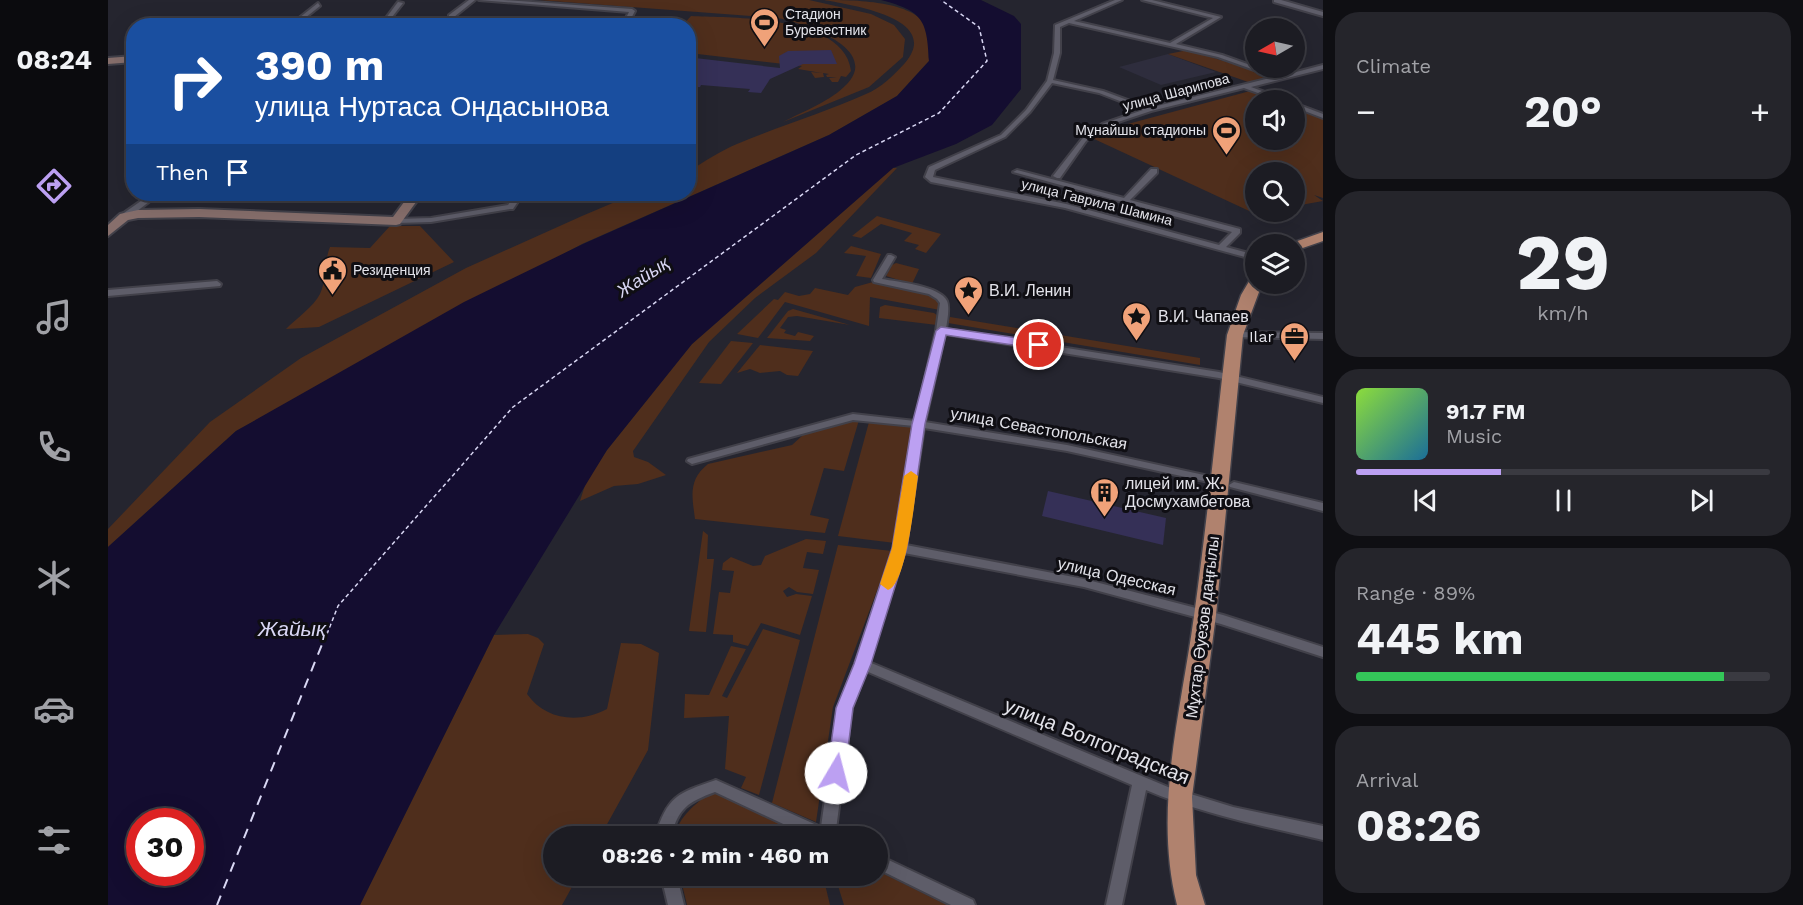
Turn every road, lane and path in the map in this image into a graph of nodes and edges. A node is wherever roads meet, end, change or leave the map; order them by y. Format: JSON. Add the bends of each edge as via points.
{"nodes":[{"id":1,"x":472,"y":0,"type":"edge"},
{"id":2,"x":482,"y":0,"type":"edge"},
{"id":3,"x":1119,"y":0,"type":"edge"},
{"id":4,"x":1145,"y":0,"type":"edge"},
{"id":5,"x":1278,"y":0,"type":"edge"},
{"id":6,"x":1109,"y":2,"type":"edge"},
{"id":7,"x":400,"y":3,"type":"dead end"},
{"id":8,"x":318,"y":5,"type":"dead end"},
{"id":9,"x":1323,"y":15,"type":"edge"},
{"id":10,"x":302,"y":18,"type":"edge"},
{"id":11,"x":388,"y":18,"type":"edge"},
{"id":12,"x":451,"y":18,"type":"edge"},
{"id":13,"x":629,"y":18,"type":"edge"},
{"id":14,"x":1067,"y":21,"type":"junction"},
{"id":15,"x":1171,"y":45,"type":"junction"},
{"id":16,"x":126,"y":60,"type":"edge"},
{"id":17,"x":108,"y":61,"type":"edge"},
{"id":18,"x":1245,"y":65,"type":"edge"},
{"id":19,"x":1323,"y":67,"type":"edge"},
{"id":20,"x":1305,"y":72,"type":"edge"},
{"id":21,"x":1282,"y":78,"type":"edge"},
{"id":22,"x":1050,"y":81,"type":"junction"},
{"id":23,"x":1246,"y":87,"type":"junction"},
{"id":24,"x":1254,"y":90,"type":"edge"},
{"id":25,"x":1305,"y":109,"type":"edge"},
{"id":26,"x":1149,"y":110,"type":"junction"},
{"id":27,"x":1323,"y":116,"type":"edge"},
{"id":28,"x":1154,"y":171,"type":"dead end"},
{"id":29,"x":1017,"y":172,"type":"dead end"},
{"id":30,"x":1057,"y":176,"type":"dead end"},
{"id":31,"x":1126,"y":200,"type":"junction"},
{"id":32,"x":145,"y":201,"type":"edge"},
{"id":33,"x":411,"y":201,"type":"edge"},
{"id":34,"x":514,"y":201,"type":"edge"},
{"id":35,"x":124,"y":217,"type":"junction"},
{"id":36,"x":396,"y":221,"type":"junction"},
{"id":37,"x":108,"y":232,"type":"edge"},
{"id":38,"x":1323,"y":236,"type":"edge"},
{"id":39,"x":1305,"y":243,"type":"edge"},
{"id":40,"x":1220,"y":248,"type":"junction"},
{"id":41,"x":1245,"y":255,"type":"edge"},
{"id":42,"x":891,"y":256,"type":"dead end"},
{"id":43,"x":217,"y":284,"type":"dead end"},
{"id":44,"x":108,"y":293,"type":"edge"},
{"id":45,"x":1251,"y":294,"type":"edge"},
{"id":46,"x":941,"y":331,"type":"junction"},
{"id":47,"x":1235,"y":335,"type":"junction"},
{"id":48,"x":1323,"y":336,"type":"edge"},
{"id":49,"x":1232,"y":378,"type":"junction"},
{"id":50,"x":1323,"y":400,"type":"edge"},
{"id":51,"x":919,"y":424,"type":"junction"},
{"id":52,"x":692,"y":460,"type":"dead end"},
{"id":53,"x":1204,"y":478,"type":"dead end"},
{"id":54,"x":1234,"y":485,"type":"dead end"},
{"id":55,"x":1323,"y":507,"type":"edge"},
{"id":56,"x":900,"y":548,"type":"junction"},
{"id":57,"x":1205,"y":615,"type":"junction"},
{"id":58,"x":1323,"y":652,"type":"edge"},
{"id":59,"x":862,"y":664,"type":"junction"},
{"id":60,"x":1140,"y":782,"type":"junction"},
{"id":61,"x":1179,"y":797,"type":"junction"},
{"id":62,"x":666,"y":826,"type":"edge"},
{"id":63,"x":803,"y":826,"type":"edge"},
{"id":64,"x":829,"y":826,"type":"edge"},
{"id":65,"x":1323,"y":833,"type":"edge"},
{"id":66,"x":888,"y":867,"type":"edge"},
{"id":67,"x":671,"y":886,"type":"edge"},
{"id":68,"x":675,"y":905,"type":"edge"},
{"id":69,"x":967,"y":905,"type":"edge"},
{"id":70,"x":1114,"y":905,"type":"edge"},
{"id":71,"x":1191,"y":905,"type":"edge"}],
"edges":[{"from":1,"to":12,"type":"street"},
{"from":2,"to":13,"type":"street","via":[[633,12]]},
{"from":3,"to":6,"type":"street"},
{"from":4,"to":15,"type":"street","via":[[1218,17]]},
{"from":5,"to":9,"type":"street"},
{"from":6,"to":14,"type":"street"},
{"from":7,"to":11,"type":"street"},
{"from":8,"to":10,"type":"street"},
{"from":14,"to":15,"type":"street"},
{"from":14,"to":22,"type":"street","via":[[1056,27],[1057,52]]},
{"from":15,"to":18,"type":"street"},
{"from":16,"to":17,"type":"street"},
{"from":19,"to":20,"type":"street","name":"улица Шарипова"},
{"from":21,"to":23,"type":"street","name":"улица Шарипова"},
{"from":22,"to":26,"type":"street","via":[[1101,92]]},
{"from":22,"to":40,"type":"street","name":"улица Гаврила Шамина","via":[[1008,132],[932,170],[928,174],[931,180],[1064,206]]},
{"from":23,"to":24,"type":"street"},
{"from":23,"to":26,"type":"street","name":"улица Шарипова"},
{"from":25,"to":27,"type":"street"},
{"from":26,"to":30,"type":"street","name":"улица Шарипова","via":[[1104,125],[1084,140]]},
{"from":28,"to":31,"type":"street"},
{"from":29,"to":31,"type":"street"},
{"from":31,"to":40,"type":"street","via":[[1237,231]]},
{"from":32,"to":35,"type":"street"},
{"from":33,"to":36,"type":"street"},
{"from":34,"to":36,"type":"street","via":[[510,207],[431,220]]},
{"from":35,"to":36,"type":"street","via":[[199,213]]},
{"from":35,"to":37,"type":"street"},
{"from":38,"to":39,"type":"main road"},
{"from":40,"to":41,"type":"street","name":"улица Гаврила Шамина"},
{"from":42,"to":46,"type":"street","via":[[877,280],[940,297],[944,303]]},
{"from":43,"to":44,"type":"street"},
{"from":45,"to":47,"type":"main road","name":"Мұхтар Әуезов даңғылы"},
{"from":46,"to":49,"type":"street"},
{"from":46,"to":51,"type":"street"},
{"from":47,"to":48,"type":"street"},
{"from":47,"to":49,"type":"main road","name":"Мұхтар Әуезов даңғылы"},
{"from":49,"to":50,"type":"street"},
{"from":49,"to":57,"type":"main road","name":"Мұхтар Әуезов даңғылы"},
{"from":51,"to":52,"type":"street","name":"улица Севастопольская","via":[[853,417]]},
{"from":51,"to":53,"type":"street","name":"улица Севастопольская","via":[[1067,448]]},
{"from":51,"to":56,"type":"street"},
{"from":54,"to":55,"type":"street"},
{"from":56,"to":57,"type":"street","name":"улица Одесская","via":[[1084,583]]},
{"from":56,"to":59,"type":"street"},
{"from":57,"to":58,"type":"street","name":"улица Одесская"},
{"from":57,"to":61,"type":"main road","name":"Мұхтар Әуезов даңғылы"},
{"from":59,"to":60,"type":"street","name":"улица Волгоградская"},
{"from":59,"to":64,"type":"street","via":[[845,708]]},
{"from":60,"to":61,"type":"street","name":"улица Волгоградская"},
{"from":60,"to":70,"type":"street"},
{"from":61,"to":65,"type":"street","name":"улица Волгоградская"},
{"from":61,"to":71,"type":"main road","name":"Мұхтар Әуезов даңғылы","via":[[1184,875]]},
{"from":62,"to":63,"type":"street","via":[[672,808],[688,796],[716,786]]},
{"from":66,"to":69,"type":"street"},
{"from":67,"to":68,"type":"street"}]}
